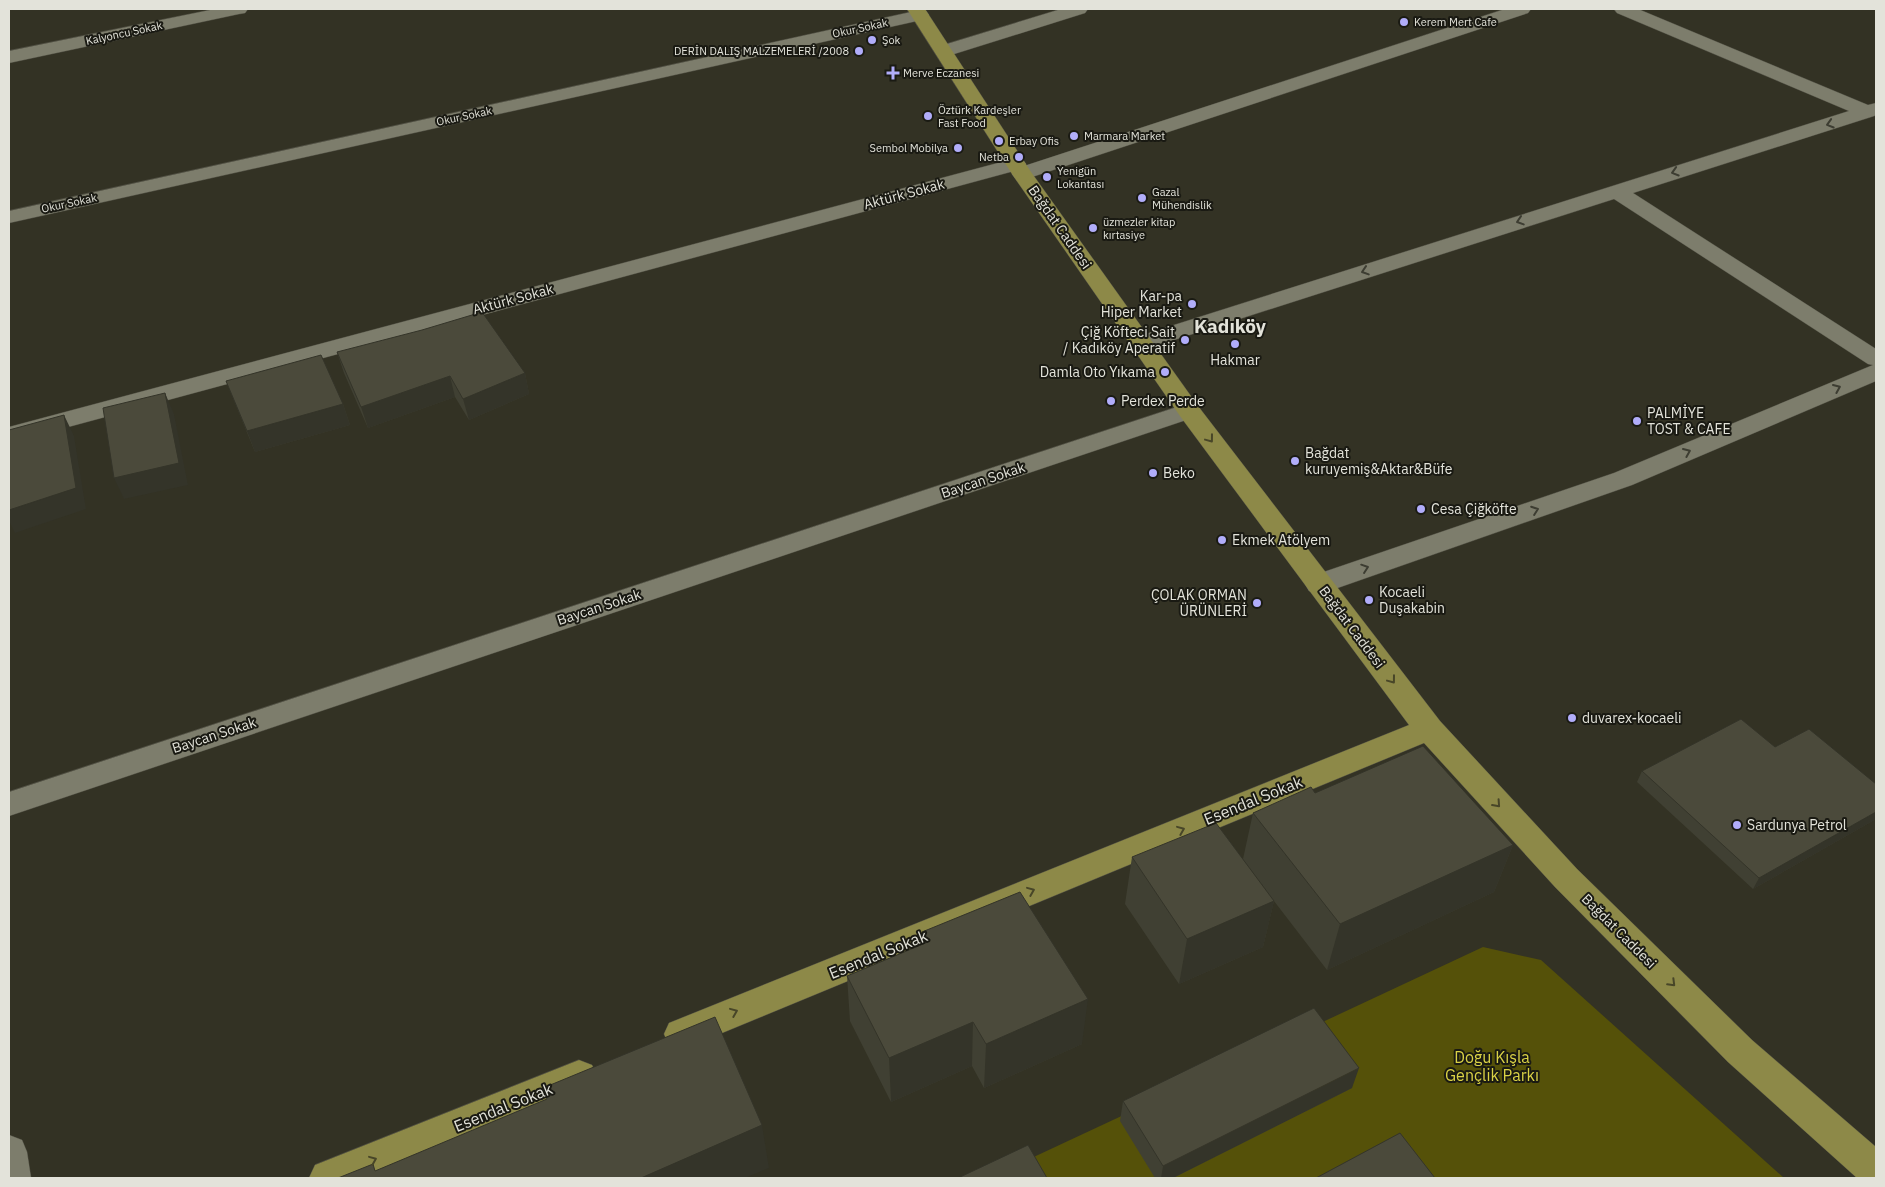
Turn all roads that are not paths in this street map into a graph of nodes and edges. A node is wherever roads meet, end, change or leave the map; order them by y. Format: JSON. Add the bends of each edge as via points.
{"nodes":[{"id":1,"x":239,"y":9,"type":"edge"},
{"id":2,"x":1079,"y":9,"type":"edge"},
{"id":3,"x":1522,"y":9,"type":"edge"},
{"id":4,"x":1623,"y":9,"type":"edge"},
{"id":5,"x":1662,"y":9,"type":"edge"},
{"id":6,"x":918,"y":12,"type":"edge"},
{"id":7,"x":1645,"y":18,"type":"junction"},
{"id":8,"x":944,"y":51,"type":"junction"},
{"id":9,"x":9,"y":57,"type":"edge"},
{"id":10,"x":1872,"y":110,"type":"edge"},
{"id":11,"x":1019,"y":169,"type":"junction"},
{"id":12,"x":1614,"y":191,"type":"junction"},
{"id":13,"x":9,"y":217,"type":"edge"},
{"id":14,"x":1141,"y":343,"type":"junction"},
{"id":15,"x":1876,"y":362,"type":"edge"},
{"id":16,"x":1188,"y":411,"type":"junction"},
{"id":17,"x":9,"y":435,"type":"edge"},
{"id":18,"x":1319,"y":584,"type":"junction"},
{"id":19,"x":1429,"y":729,"type":"junction"},
{"id":20,"x":9,"y":804,"type":"edge"},
{"id":21,"x":652,"y":1046,"type":"edge"},
{"id":22,"x":606,"y":1065,"type":"edge"},
{"id":23,"x":9,"y":1152,"type":"edge"},
{"id":24,"x":1876,"y":1171,"type":"edge"},
{"id":25,"x":12,"y":1178,"type":"edge"},
{"id":26,"x":328,"y":1178,"type":"edge"}],
"edges":[{"from":1,"to":9,"type":"street","name":"Kalyoncu Sokak"},
{"from":2,"to":8,"type":"street"},
{"from":3,"to":11,"type":"street","name":"Aktürk Sokak"},
{"from":4,"to":7,"type":"street"},
{"from":5,"to":7,"type":"street"},
{"from":6,"to":8,"type":"main road","name":"Bağdat Caddesi"},
{"from":6,"to":13,"type":"street","name":"Okur Sokak"},
{"from":7,"to":10,"type":"street"},
{"from":8,"to":11,"type":"main road","name":"Bağdat Caddesi"},
{"from":10,"to":12,"type":"street","one_way":true},
{"from":11,"to":14,"type":"main road","name":"Bağdat Caddesi"},
{"from":11,"to":17,"type":"street","name":"Aktürk Sokak"},
{"from":12,"to":14,"type":"street","one_way":true},
{"from":12,"to":15,"type":"street"},
{"from":14,"to":16,"type":"main road","name":"Bağdat Caddesi"},
{"from":18,"to":15,"type":"street","one_way":true,"via":[[1623,479]]},
{"from":16,"to":18,"type":"main road","name":"Bağdat Caddesi","one_way":true},
{"from":16,"to":20,"type":"street","name":"Baycan Sokak"},
{"from":18,"to":19,"type":"main road","name":"Bağdat Caddesi","one_way":true},
{"from":21,"to":19,"type":"main road","name":"Esendal Sokak","one_way":true},
{"from":19,"to":24,"type":"main road","name":"Bağdat Caddesi","one_way":true,"via":[[1566,878],[1740,1051]]},
{"from":26,"to":22,"type":"main road","name":"Esendal Sokak","one_way":true},
{"from":23,"to":25,"type":"street"}]}
